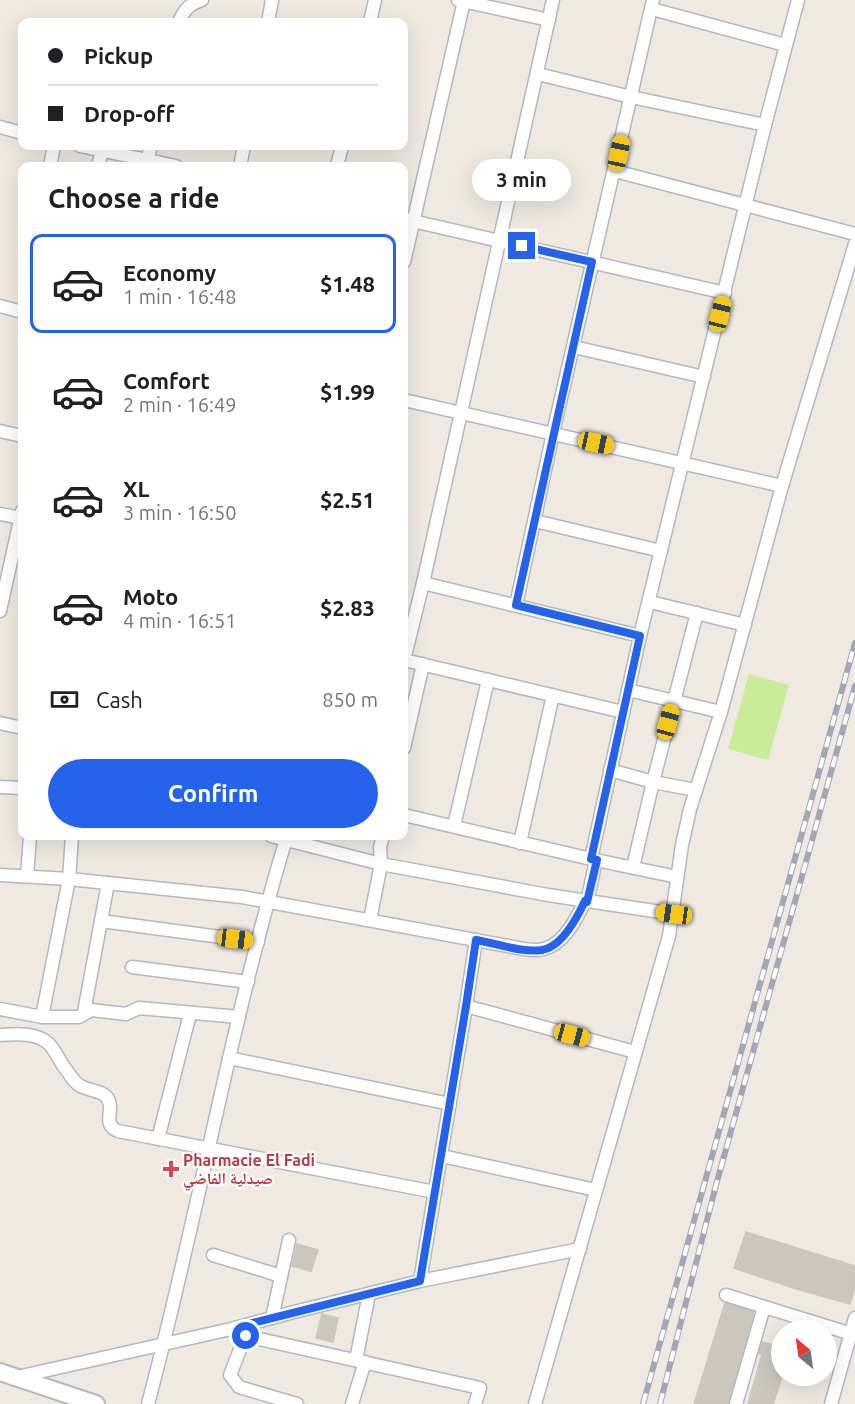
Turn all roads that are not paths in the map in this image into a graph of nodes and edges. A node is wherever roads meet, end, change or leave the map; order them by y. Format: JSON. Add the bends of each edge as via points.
{"nodes":[{"id":1,"x":202,"y":0,"type":"edge"},
{"id":2,"x":272,"y":0,"type":"edge"},
{"id":3,"x":375,"y":0,"type":"edge"},
{"id":4,"x":553,"y":0,"type":"edge"},
{"id":5,"x":798,"y":0,"type":"edge"},
{"id":6,"x":461,"y":1,"type":"edge"},
{"id":7,"x":652,"y":4,"type":"edge"},
{"id":8,"x":181,"y":18,"type":"edge"},
{"id":9,"x":269,"y":18,"type":"edge"},
{"id":10,"x":371,"y":18,"type":"edge"},
{"id":11,"x":549,"y":20,"type":"junction"},
{"id":12,"x":785,"y":45,"type":"junction"},
{"id":13,"x":538,"y":74,"type":"junction"},
{"id":14,"x":631,"y":97,"type":"junction"},
{"id":15,"x":765,"y":125,"type":"junction"},
{"id":16,"x":0,"y":128,"type":"edge"},
{"id":17,"x":18,"y":132,"type":"edge"},
{"id":18,"x":98,"y":150,"type":"edge"},
{"id":19,"x":150,"y":150,"type":"edge"},
{"id":20,"x":102,"y":151,"type":"junction"},
{"id":21,"x":147,"y":160,"type":"junction"},
{"id":22,"x":99,"y":162,"type":"edge"},
{"id":23,"x":157,"y":162,"type":"edge"},
{"id":24,"x":615,"y":171,"type":"junction"},
{"id":25,"x":745,"y":205,"type":"junction"},
{"id":26,"x":408,"y":220,"type":"edge"},
{"id":27,"x":855,"y":234,"type":"edge"},
{"id":28,"x":499,"y":241,"type":"junction"},
{"id":29,"x":855,"y":244,"type":"edge"},
{"id":30,"x":592,"y":262,"type":"junction"},
{"id":31,"x":725,"y":293,"type":"junction"},
{"id":32,"x":0,"y":306,"type":"edge"},
{"id":33,"x":18,"y":311,"type":"edge"},
{"id":34,"x":574,"y":347,"type":"junction"},
{"id":35,"x":704,"y":377,"type":"junction"},
{"id":36,"x":408,"y":400,"type":"edge"},
{"id":37,"x":460,"y":414,"type":"junction"},
{"id":38,"x":0,"y":431,"type":"edge"},
{"id":39,"x":553,"y":433,"type":"junction"},
{"id":40,"x":18,"y":435,"type":"edge"},
{"id":41,"x":683,"y":463,"type":"junction"},
{"id":42,"x":782,"y":486,"type":"junction"},
{"id":43,"x":0,"y":514,"type":"edge"},
{"id":44,"x":18,"y":514,"type":"edge"},
{"id":45,"x":535,"y":521,"type":"junction"},
{"id":46,"x":18,"y":532,"type":"edge"},
{"id":47,"x":662,"y":551,"type":"junction"},
{"id":48,"x":10,"y":567,"type":"junction"},
{"id":49,"x":18,"y":569,"type":"edge"},
{"id":50,"x":423,"y":583,"type":"junction"},
{"id":51,"x":2,"y":595,"type":"edge"},
{"id":52,"x":650,"y":602,"type":"junction"},
{"id":53,"x":516,"y":605,"type":"junction"},
{"id":54,"x":0,"y":611,"type":"edge"},
{"id":55,"x":697,"y":614,"type":"junction"},
{"id":56,"x":745,"y":625,"type":"junction"},
{"id":57,"x":640,"y":636,"type":"junction"},
{"id":58,"x":408,"y":644,"type":"edge"},
{"id":59,"x":408,"y":661,"type":"edge"},
{"id":60,"x":423,"y":664,"type":"junction"},
{"id":61,"x":488,"y":680,"type":"junction"},
{"id":62,"x":627,"y":690,"type":"junction"},
{"id":63,"x":553,"y":695,"type":"junction"},
{"id":64,"x":674,"y":701,"type":"junction"},
{"id":65,"x":623,"y":712,"type":"junction"},
{"id":66,"x":721,"y":712,"type":"junction"},
{"id":67,"x":0,"y":723,"type":"edge"},
{"id":68,"x":18,"y":727,"type":"edge"},
{"id":69,"x":408,"y":730,"type":"edge"},
{"id":70,"x":610,"y":770,"type":"junction"},
{"id":71,"x":653,"y":782,"type":"junction"},
{"id":72,"x":0,"y":787,"type":"edge"},
{"id":73,"x":18,"y":788,"type":"edge"},
{"id":74,"x":696,"y":790,"type":"junction"},
{"id":75,"x":408,"y":816,"type":"edge"},
{"id":76,"x":454,"y":826,"type":"junction"},
{"id":77,"x":30,"y":840,"type":"edge"},
{"id":78,"x":72,"y":840,"type":"edge"},
{"id":79,"x":286,"y":840,"type":"edge"},
{"id":80,"x":290,"y":840,"type":"edge"},
{"id":81,"x":382,"y":840,"type":"edge"},
{"id":82,"x":520,"y":843,"type":"junction"},
{"id":83,"x":594,"y":860,"type":"junction"},
{"id":84,"x":381,"y":864,"type":"junction"},
{"id":85,"x":633,"y":867,"type":"junction"},
{"id":86,"x":0,"y":875,"type":"edge"},
{"id":87,"x":27,"y":876,"type":"junction"},
{"id":88,"x":677,"y":877,"type":"junction"},
{"id":89,"x":69,"y":879,"type":"junction"},
{"id":90,"x":108,"y":883,"type":"junction"},
{"id":91,"x":586,"y":901,"type":"junction"},
{"id":92,"x":267,"y":902,"type":"junction"},
{"id":93,"x":674,"y":914,"type":"junction"},
{"id":94,"x":370,"y":920,"type":"junction"},
{"id":95,"x":101,"y":921,"type":"junction"},
{"id":96,"x":476,"y":940,"type":"junction"},
{"id":97,"x":258,"y":942,"type":"junction"},
{"id":98,"x":132,"y":967,"type":"dead end"},
{"id":99,"x":248,"y":982,"type":"junction"},
{"id":100,"x":466,"y":1006,"type":"junction"},
{"id":101,"x":0,"y":1009,"type":"edge"},
{"id":102,"x":84,"y":1012,"type":"junction"},
{"id":103,"x":190,"y":1014,"type":"junction"},
{"id":104,"x":42,"y":1017,"type":"junction"},
{"id":105,"x":239,"y":1017,"type":"junction"},
{"id":106,"x":0,"y":1035,"type":"edge"},
{"id":107,"x":635,"y":1052,"type":"junction"},
{"id":108,"x":229,"y":1058,"type":"junction"},
{"id":109,"x":450,"y":1104,"type":"junction"},
{"id":110,"x":158,"y":1139,"type":"junction"},
{"id":111,"x":207,"y":1148,"type":"junction"},
{"id":112,"x":442,"y":1156,"type":"junction"},
{"id":113,"x":596,"y":1190,"type":"junction"},
{"id":114,"x":435,"y":1192,"type":"junction"},
{"id":115,"x":289,"y":1240,"type":"dead end"},
{"id":116,"x":580,"y":1249,"type":"junction"},
{"id":117,"x":213,"y":1255,"type":"dead end"},
{"id":118,"x":281,"y":1276,"type":"junction"},
{"id":119,"x":420,"y":1281,"type":"junction"},
{"id":120,"x":369,"y":1294,"type":"junction"},
{"id":121,"x":726,"y":1295,"type":"dead end"},
{"id":122,"x":764,"y":1307,"type":"junction"},
{"id":123,"x":272,"y":1318,"type":"junction"},
{"id":124,"x":855,"y":1318,"type":"edge"},
{"id":125,"x":248,"y":1330,"type":"junction"},
{"id":126,"x":853,"y":1334,"type":"edge"},
{"id":127,"x":164,"y":1343,"type":"junction"},
{"id":128,"x":361,"y":1361,"type":"junction"},
{"id":129,"x":8,"y":1375,"type":"edge"},
{"id":130,"x":357,"y":1403,"type":"edge"},
{"id":131,"x":96,"y":1404,"type":"edge"},
{"id":132,"x":147,"y":1404,"type":"edge"},
{"id":133,"x":297,"y":1404,"type":"edge"},
{"id":134,"x":475,"y":1404,"type":"edge"},
{"id":135,"x":535,"y":1404,"type":"edge"},
{"id":136,"x":736,"y":1404,"type":"edge"},
{"id":137,"x":831,"y":1404,"type":"edge"}],
"edges":[{"from":1,"to":8,"type":"street","via":[[191,4]]},
{"from":2,"to":9,"type":"street"},
{"from":3,"to":10,"type":"street"},
{"from":4,"to":11,"type":"street"},
{"from":5,"to":12,"type":"street"},
{"from":6,"to":11,"type":"street"},
{"from":6,"to":26,"type":"street"},
{"from":7,"to":12,"type":"street"},
{"from":7,"to":14,"type":"street"},
{"from":11,"to":13,"type":"street"},
{"from":12,"to":15,"type":"street"},
{"from":13,"to":14,"type":"street"},
{"from":13,"to":28,"type":"street"},
{"from":14,"to":15,"type":"street"},
{"from":14,"to":24,"type":"street"},
{"from":15,"to":25,"type":"street"},
{"from":16,"to":17,"type":"street"},
{"from":18,"to":20,"type":"street"},
{"from":19,"to":21,"type":"street"},
{"from":20,"to":21,"type":"street"},
{"from":20,"to":22,"type":"street"},
{"from":21,"to":23,"type":"street"},
{"from":24,"to":25,"type":"street"},
{"from":24,"to":30,"type":"street"},
{"from":25,"to":27,"type":"street"},
{"from":25,"to":31,"type":"street"},
{"from":26,"to":28,"type":"street"},
{"from":28,"to":30,"type":"street"},
{"from":28,"to":37,"type":"street"},
{"from":29,"to":42,"type":"street"},
{"from":30,"to":31,"type":"street"},
{"from":30,"to":34,"type":"street"},
{"from":31,"to":35,"type":"street"},
{"from":32,"to":33,"type":"street"},
{"from":34,"to":35,"type":"street"},
{"from":34,"to":39,"type":"street"},
{"from":35,"to":41,"type":"street"},
{"from":36,"to":37,"type":"street"},
{"from":37,"to":39,"type":"street"},
{"from":37,"to":50,"type":"street"},
{"from":38,"to":40,"type":"street"},
{"from":39,"to":41,"type":"street"},
{"from":39,"to":45,"type":"street"},
{"from":41,"to":42,"type":"street"},
{"from":41,"to":47,"type":"street"},
{"from":42,"to":56,"type":"street"},
{"from":43,"to":44,"type":"street"},
{"from":45,"to":47,"type":"street"},
{"from":45,"to":53,"type":"street"},
{"from":46,"to":48,"type":"street"},
{"from":47,"to":52,"type":"street"},
{"from":48,"to":49,"type":"street"},
{"from":48,"to":51,"type":"street"},
{"from":50,"to":53,"type":"street"},
{"from":50,"to":58,"type":"street"},
{"from":51,"to":54,"type":"street"},
{"from":52,"to":55,"type":"street"},
{"from":52,"to":57,"type":"street"},
{"from":53,"to":57,"type":"street"},
{"from":55,"to":56,"type":"street"},
{"from":55,"to":64,"type":"street"},
{"from":56,"to":66,"type":"street"},
{"from":57,"to":62,"type":"street"},
{"from":59,"to":60,"type":"street"},
{"from":60,"to":61,"type":"street"},
{"from":60,"to":69,"type":"street"},
{"from":61,"to":63,"type":"street"},
{"from":61,"to":76,"type":"street"},
{"from":62,"to":64,"type":"street"},
{"from":62,"to":65,"type":"street"},
{"from":63,"to":65,"type":"street"},
{"from":63,"to":82,"type":"street"},
{"from":64,"to":66,"type":"street"},
{"from":64,"to":71,"type":"street"},
{"from":65,"to":70,"type":"street"},
{"from":66,"to":74,"type":"street"},
{"from":67,"to":68,"type":"street"},
{"from":70,"to":71,"type":"street"},
{"from":70,"to":83,"type":"street"},
{"from":71,"to":74,"type":"street"},
{"from":71,"to":85,"type":"street"},
{"from":72,"to":73,"type":"street"},
{"from":74,"to":88,"type":"street"},
{"from":75,"to":76,"type":"street"},
{"from":76,"to":82,"type":"street"},
{"from":77,"to":87,"type":"street"},
{"from":78,"to":89,"type":"street"},
{"from":79,"to":92,"type":"street"},
{"from":80,"to":84,"type":"street"},
{"from":81,"to":84,"type":"street"},
{"from":82,"to":83,"type":"street"},
{"from":83,"to":85,"type":"street"},
{"from":83,"to":91,"type":"street"},
{"from":84,"to":91,"type":"street"},
{"from":84,"to":94,"type":"street"},
{"from":85,"to":88,"type":"street"},
{"from":86,"to":87,"type":"street"},
{"from":87,"to":89,"type":"street"},
{"from":88,"to":93,"type":"street"},
{"from":89,"to":90,"type":"street"},
{"from":89,"to":104,"type":"street"},
{"from":90,"to":92,"type":"street"},
{"from":90,"to":95,"type":"street"},
{"from":91,"to":93,"type":"street"},
{"from":91,"to":96,"type":"street","via":[[564,935],[547,948],[535,950]]},
{"from":92,"to":94,"type":"street"},
{"from":92,"to":97,"type":"street"},
{"from":93,"to":107,"type":"street"},
{"from":94,"to":96,"type":"street"},
{"from":95,"to":97,"type":"street"},
{"from":95,"to":102,"type":"street"},
{"from":96,"to":100,"type":"street"},
{"from":97,"to":99,"type":"street"},
{"from":98,"to":99,"type":"street"},
{"from":99,"to":105,"type":"street"},
{"from":100,"to":107,"type":"street"},
{"from":100,"to":109,"type":"street"},
{"from":101,"to":104,"type":"street"},
{"from":102,"to":103,"type":"street","via":[[126,1014],[139,1008]]},
{"from":102,"to":104,"type":"street","via":[[79,1017]]},
{"from":103,"to":105,"type":"street"},
{"from":103,"to":110,"type":"street"},
{"from":105,"to":108,"type":"street"},
{"from":106,"to":110,"type":"street","via":[[37,1037],[49,1044],[77,1083],[108,1098],[109,1122],[114,1129]]},
{"from":107,"to":113,"type":"street"},
{"from":108,"to":109,"type":"street"},
{"from":108,"to":111,"type":"street"},
{"from":109,"to":112,"type":"street"},
{"from":110,"to":111,"type":"street"},
{"from":111,"to":114,"type":"street"},
{"from":111,"to":127,"type":"street"},
{"from":112,"to":113,"type":"street"},
{"from":112,"to":114,"type":"street"},
{"from":113,"to":116,"type":"street"},
{"from":114,"to":119,"type":"street"},
{"from":115,"to":118,"type":"street"},
{"from":116,"to":119,"type":"street"},
{"from":116,"to":135,"type":"street"},
{"from":117,"to":118,"type":"street"},
{"from":118,"to":123,"type":"street"},
{"from":119,"to":120,"type":"street"},
{"from":120,"to":123,"type":"street"},
{"from":120,"to":128,"type":"street"},
{"from":121,"to":122,"type":"street"},
{"from":122,"to":126,"type":"street"},
{"from":122,"to":136,"type":"street"},
{"from":123,"to":125,"type":"street"},
{"from":124,"to":126,"type":"street"},
{"from":125,"to":127,"type":"street"},
{"from":125,"to":128,"type":"street"},
{"from":125,"to":133,"type":"street","via":[[230,1374],[233,1381],[239,1387]]},
{"from":126,"to":137,"type":"street"},
{"from":127,"to":129,"type":"street"},
{"from":127,"to":132,"type":"street"},
{"from":128,"to":130,"type":"street"},
{"from":128,"to":134,"type":"street","via":[[480,1388]]},
{"from":129,"to":131,"type":"main road"}]}
